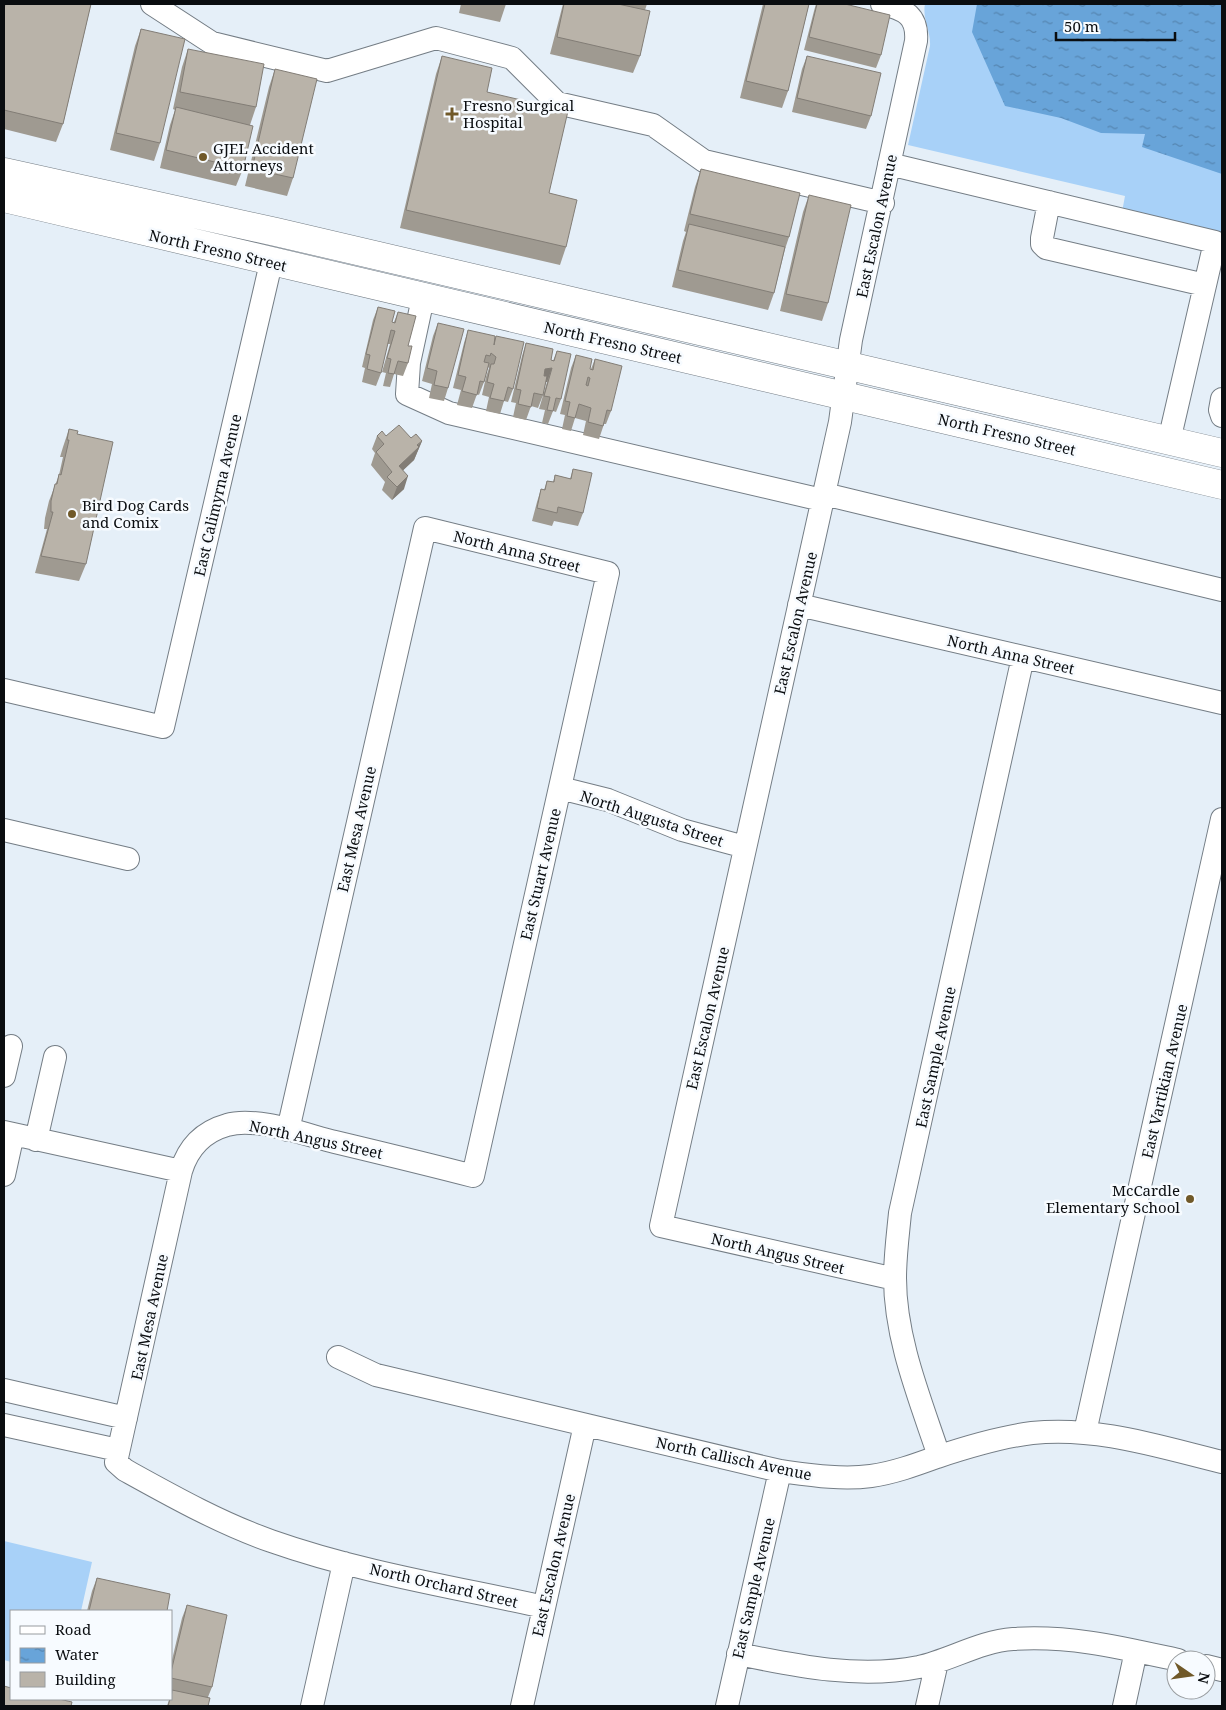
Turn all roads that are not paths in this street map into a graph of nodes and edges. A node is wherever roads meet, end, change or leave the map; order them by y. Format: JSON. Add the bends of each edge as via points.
{"nodes":[{"id":1,"x":152,"y":4,"type":"edge"},
{"id":2,"x":882,"y":4,"type":"edge"},
{"id":3,"x":889,"y":164,"type":"junction"},
{"id":4,"x":4,"y":172,"type":"edge"},
{"id":5,"x":4,"y":198,"type":"edge"},
{"id":6,"x":1049,"y":202,"type":"junction"},
{"id":7,"x":883,"y":203,"type":"junction"},
{"id":8,"x":271,"y":263,"type":"junction"},
{"id":9,"x":444,"y":272,"type":"junction"},
{"id":10,"x":1204,"y":285,"type":"junction"},
{"id":11,"x":423,"y":298,"type":"junction"},
{"id":12,"x":847,"y":366,"type":"junction"},
{"id":13,"x":843,"y":396,"type":"junction"},
{"id":14,"x":1169,"y":441,"type":"junction"},
{"id":15,"x":1222,"y":453,"type":"edge"},
{"id":16,"x":1222,"y":485,"type":"edge"},
{"id":17,"x":823,"y":497,"type":"junction"},
{"id":18,"x":425,"y":528,"type":"joint"},
{"id":19,"x":608,"y":573,"type":"joint"},
{"id":20,"x":1222,"y":590,"type":"edge"},
{"id":21,"x":799,"y":605,"type":"junction"},
{"id":22,"x":1023,"y":657,"type":"junction"},
{"id":23,"x":4,"y":690,"type":"edge"},
{"id":24,"x":1222,"y":703,"type":"edge"},
{"id":25,"x":560,"y":788,"type":"junction"},
{"id":26,"x":1222,"y":819,"type":"edge"},
{"id":27,"x":4,"y":830,"type":"edge"},
{"id":28,"x":745,"y":847,"type":"junction"},
{"id":29,"x":128,"y":859,"type":"dead end"},
{"id":30,"x":11,"y":1046,"type":"dead end"},
{"id":31,"x":55,"y":1057,"type":"dead end"},
{"id":32,"x":4,"y":1076,"type":"edge"},
{"id":33,"x":288,"y":1130,"type":"junction"},
{"id":34,"x":8,"y":1133,"type":"edge"},
{"id":35,"x":36,"y":1140,"type":"junction"},
{"id":36,"x":181,"y":1171,"type":"junction"},
{"id":37,"x":4,"y":1175,"type":"edge"},
{"id":38,"x":473,"y":1176,"type":"joint"},
{"id":39,"x":661,"y":1226,"type":"joint"},
{"id":40,"x":895,"y":1279,"type":"junction"},
{"id":41,"x":338,"y":1357,"type":"dead end"},
{"id":42,"x":4,"y":1390,"type":"edge"},
{"id":43,"x":126,"y":1418,"type":"junction"},
{"id":44,"x":4,"y":1425,"type":"edge"},
{"id":45,"x":585,"y":1425,"type":"junction"},
{"id":46,"x":1085,"y":1432,"type":"junction"},
{"id":47,"x":117,"y":1456,"type":"junction"},
{"id":48,"x":939,"y":1456,"type":"junction"},
{"id":49,"x":1222,"y":1462,"type":"edge"},
{"id":50,"x":780,"y":1470,"type":"junction"},
{"id":51,"x":344,"y":1563,"type":"junction"},
{"id":52,"x":544,"y":1607,"type":"junction"},
{"id":53,"x":1136,"y":1651,"type":"junction"},
{"id":54,"x":738,"y":1654,"type":"junction"},
{"id":55,"x":1166,"y":1657,"type":"edge"},
{"id":56,"x":937,"y":1662,"type":"junction"},
{"id":57,"x":312,"y":1706,"type":"edge"},
{"id":58,"x":522,"y":1706,"type":"edge"},
{"id":59,"x":726,"y":1706,"type":"edge"},
{"id":60,"x":927,"y":1706,"type":"edge"},
{"id":61,"x":1124,"y":1706,"type":"edge"}],
"edges":[{"from":1,"to":7,"type":"street","via":[[212,43],[327,70],[436,38],[512,58],[557,103],[653,125],[704,161]]},
{"from":2,"to":3,"type":"street","name":"East Escalon Avenue","via":[[904,11],[917,29]]},
{"from":3,"to":6,"type":"street"},
{"from":3,"to":7,"type":"street","name":"East Escalon Avenue"},
{"from":4,"to":9,"type":"main road","name":"North Fresno Street"},
{"from":5,"to":8,"type":"main road","name":"North Fresno Street"},
{"from":6,"to":10,"type":"street","via":[[1042,238],[1046,248]]},
{"from":6,"to":10,"type":"street","via":[[1215,242]]},
{"from":7,"to":12,"type":"street","name":"East Escalon Avenue"},
{"from":8,"to":9,"type":"main road","via":[[283,253],[424,280],[438,279]]},
{"from":8,"to":11,"type":"main road","name":"North Fresno Street"},
{"from":8,"to":23,"type":"street","name":"East Calimyrna Avenue","via":[[163,727]]},
{"from":9,"to":12,"type":"main road","name":"North Fresno Street"},
{"from":10,"to":14,"type":"street"},
{"from":11,"to":13,"type":"main road","name":"North Fresno Street"},
{"from":11,"to":17,"type":"street","via":[[409,363],[407,394],[449,413]]},
{"from":12,"to":13,"type":"street","name":"East Escalon Avenue"},
{"from":12,"to":14,"type":"main road","name":"North Fresno Street"},
{"from":13,"to":16,"type":"main road","name":"North Fresno Street"},
{"from":13,"to":17,"type":"street","name":"East Escalon Avenue"},
{"from":14,"to":15,"type":"main road","name":"North Fresno Street"},
{"from":17,"to":20,"type":"street"},
{"from":17,"to":21,"type":"street","name":"East Escalon Avenue"},
{"from":18,"to":19,"type":"street","name":"North Anna Street"},
{"from":18,"to":33,"type":"street","name":"East Mesa Avenue"},
{"from":19,"to":25,"type":"street","name":"East Stuart Avenue"},
{"from":21,"to":22,"type":"street","name":"North Anna Street"},
{"from":21,"to":28,"type":"street","name":"East Escalon Avenue"},
{"from":22,"to":24,"type":"street","name":"North Anna Street"},
{"from":22,"to":40,"type":"street","name":"East Sample Avenue","via":[[900,1213]]},
{"from":25,"to":28,"type":"street","name":"North Augusta Street","via":[[608,800],[682,830]]},
{"from":25,"to":38,"type":"street","name":"East Stuart Avenue"},
{"from":26,"to":46,"type":"street","name":"East Vartikian Avenue"},
{"from":27,"to":29,"type":"street"},
{"from":28,"to":39,"type":"street","name":"East Escalon Avenue"},
{"from":30,"to":32,"type":"street"},
{"from":31,"to":35,"type":"street"},
{"from":33,"to":36,"type":"street","name":"North Angus Street","via":[[241,1122],[227,1125],[200,1139],[190,1149]]},
{"from":33,"to":38,"type":"street","name":"North Angus Street"},
{"from":34,"to":35,"type":"street"},
{"from":34,"to":37,"type":"street"},
{"from":35,"to":36,"type":"street"},
{"from":36,"to":43,"type":"street","name":"East Mesa Avenue"},
{"from":39,"to":40,"type":"street","name":"North Angus Street"},
{"from":40,"to":48,"type":"street","name":"East Sample Avenue","via":[[910,1371]]},
{"from":41,"to":45,"type":"street","name":"North Callisch Avenue","via":[[376,1375]]},
{"from":42,"to":43,"type":"street"},
{"from":43,"to":47,"type":"street","name":"East Mesa Avenue"},
{"from":44,"to":47,"type":"street"},
{"from":45,"to":50,"type":"street","name":"North Callisch Avenue"},
{"from":45,"to":52,"type":"street","name":"East Escalon Avenue"},
{"from":46,"to":48,"type":"street","name":"North Callisch Avenue","via":[[1032,1433]]},
{"from":46,"to":49,"type":"street","name":"North Callisch Avenue"},
{"from":47,"to":51,"type":"street","name":"North Orchard Street","via":[[125,1470],[211,1516],[270,1541]]},
{"from":48,"to":50,"type":"street","name":"North Callisch Avenue","via":[[871,1476],[825,1477]]},
{"from":50,"to":54,"type":"street","name":"East Sample Avenue"},
{"from":51,"to":52,"type":"street","name":"North Orchard Street"},
{"from":51,"to":57,"type":"street"},
{"from":52,"to":58,"type":"street","name":"East Escalon Avenue"},
{"from":53,"to":55,"type":"street"},
{"from":53,"to":56,"type":"street","via":[[1068,1639],[1010,1639]]},
{"from":53,"to":61,"type":"street"},
{"from":54,"to":56,"type":"street","via":[[841,1671],[889,1670]]},
{"from":54,"to":59,"type":"street","name":"East Sample Avenue"},
{"from":56,"to":60,"type":"street"}]}
